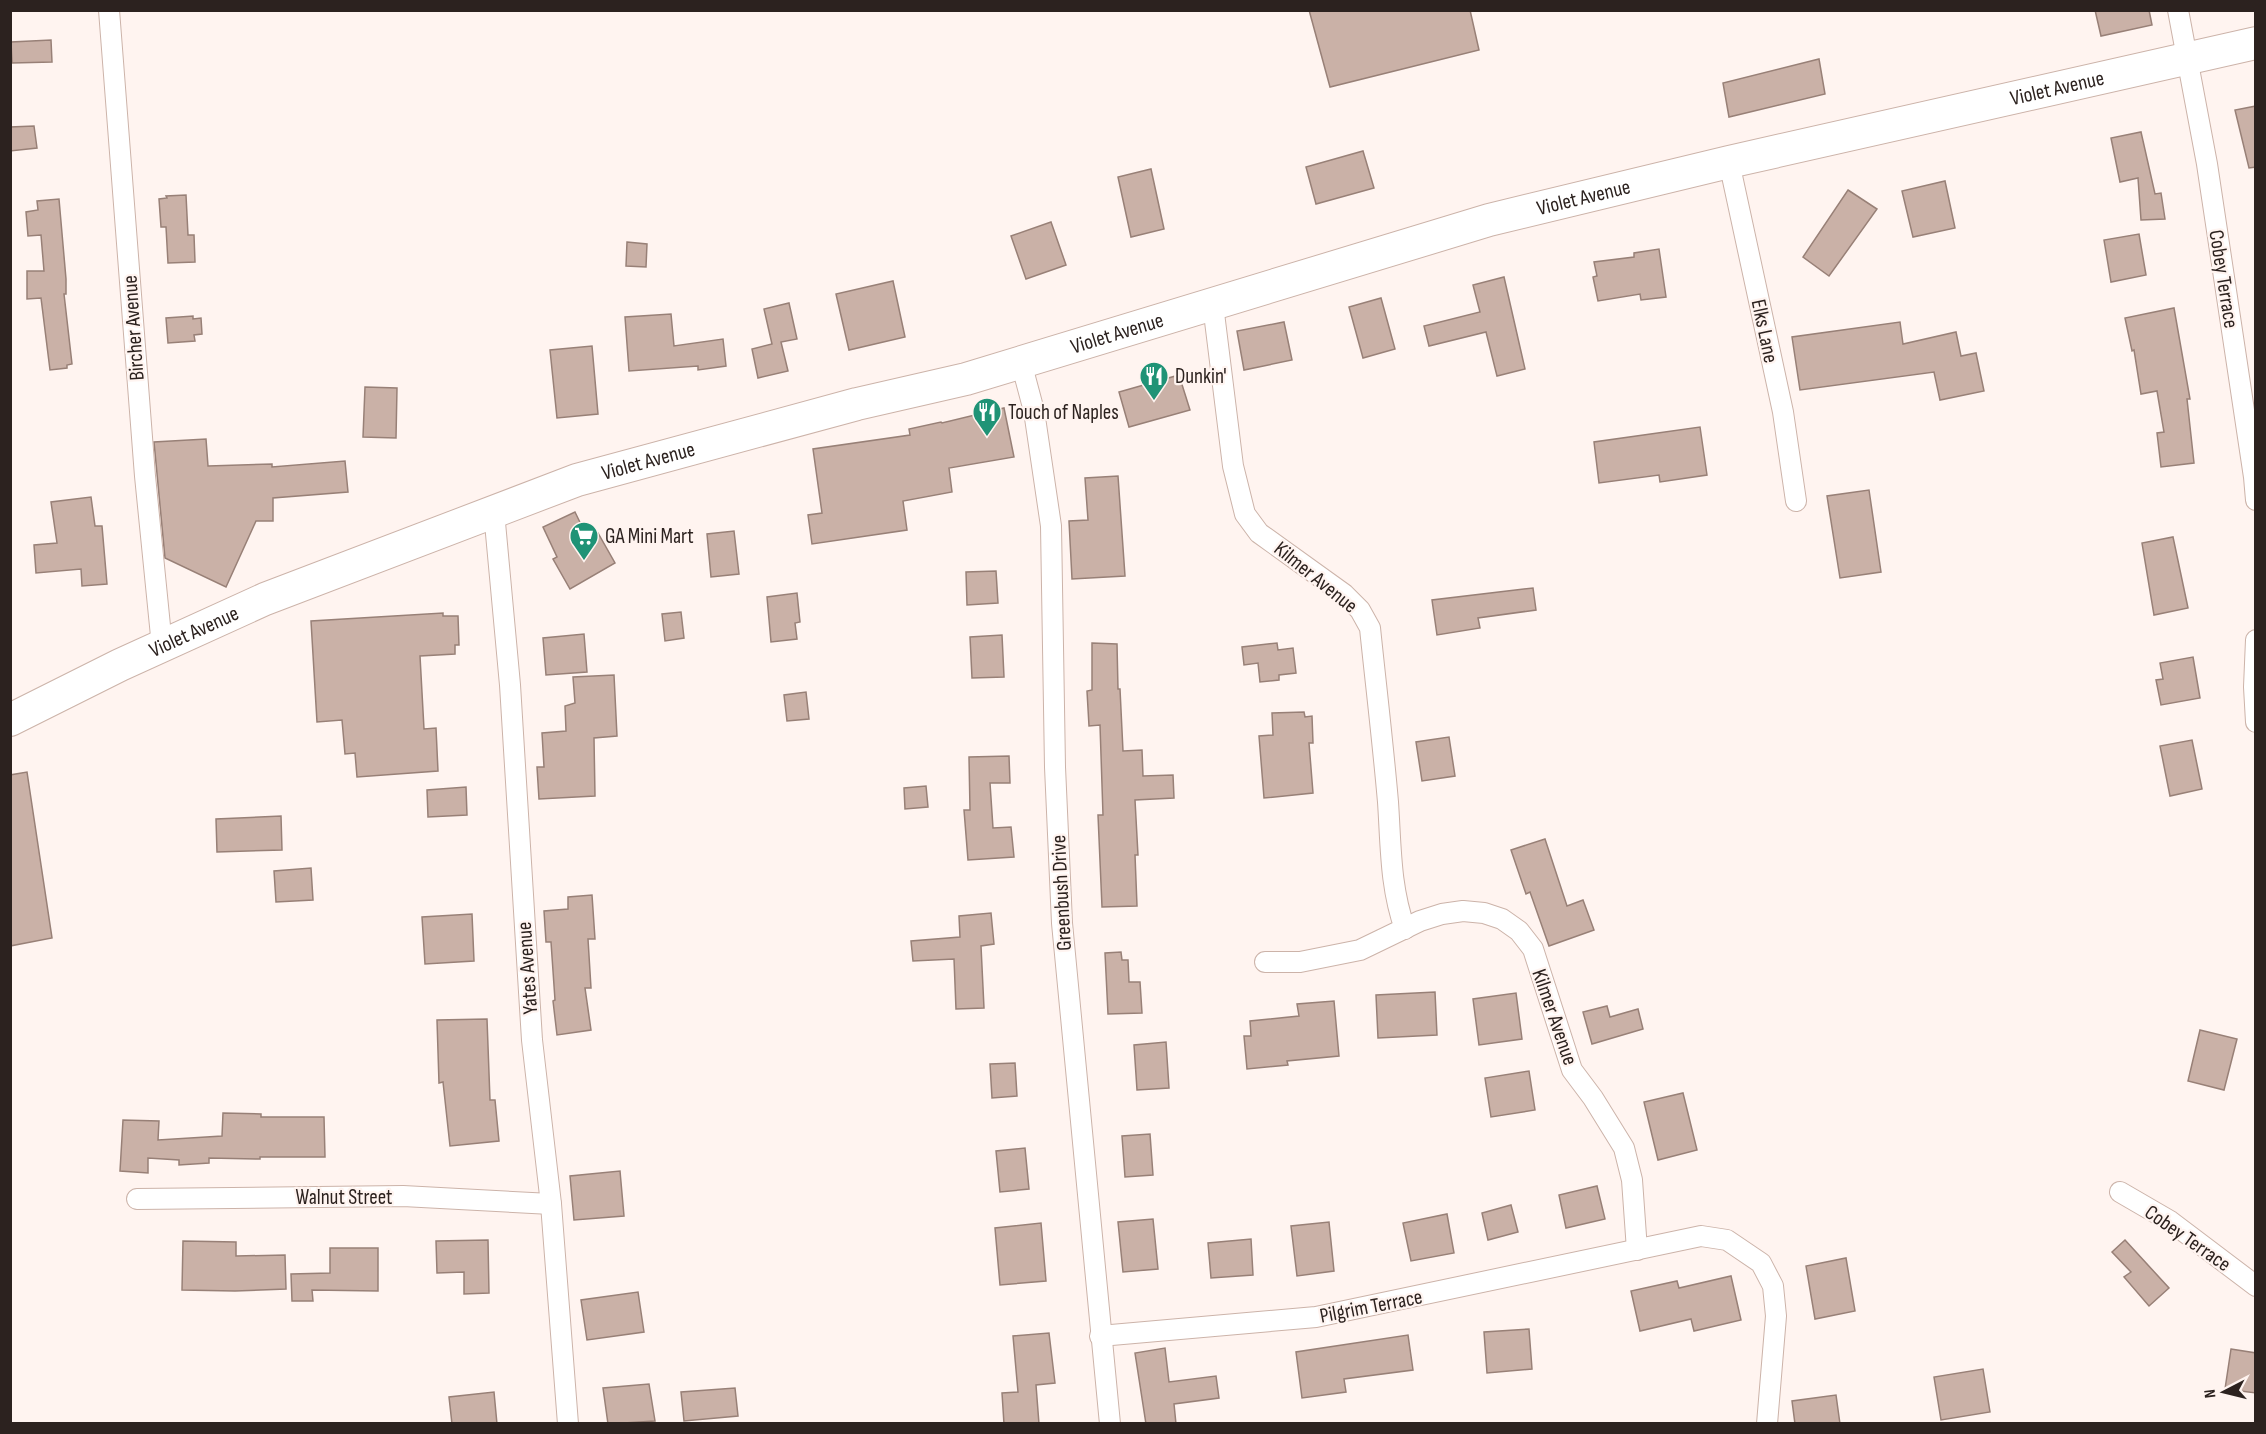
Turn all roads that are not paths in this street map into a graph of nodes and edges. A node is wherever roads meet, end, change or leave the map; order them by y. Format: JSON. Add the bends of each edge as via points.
{"nodes":[{"id":1,"x":109,"y":10,"type":"edge"},
{"id":2,"x":2178,"y":10,"type":"edge"},
{"id":3,"x":2256,"y":43,"type":"edge"},
{"id":4,"x":2187,"y":59,"type":"junction"},
{"id":5,"x":1729,"y":162,"type":"junction"},
{"id":6,"x":1213,"y":305,"type":"junction"},
{"id":7,"x":1021,"y":362,"type":"junction"},
{"id":8,"x":2256,"y":500,"type":"edge"},
{"id":9,"x":1796,"y":501,"type":"dead end"},
{"id":10,"x":494,"y":512,"type":"junction"},
{"id":11,"x":2256,"y":640,"type":"edge"},
{"id":12,"x":162,"y":646,"type":"junction"},
{"id":13,"x":10,"y":720,"type":"edge"},
{"id":14,"x":2256,"y":722,"type":"edge"},
{"id":15,"x":1405,"y":929,"type":"junction"},
{"id":16,"x":1265,"y":962,"type":"dead end"},
{"id":17,"x":2120,"y":1192,"type":"dead end"},
{"id":18,"x":137,"y":1199,"type":"dead end"},
{"id":19,"x":551,"y":1204,"type":"junction"},
{"id":20,"x":1637,"y":1250,"type":"junction"},
{"id":21,"x":2256,"y":1286,"type":"edge"},
{"id":22,"x":1100,"y":1336,"type":"junction"},
{"id":23,"x":568,"y":1424,"type":"edge"},
{"id":24,"x":1110,"y":1424,"type":"edge"},
{"id":25,"x":1767,"y":1424,"type":"edge"}],
"edges":[{"from":1,"to":12,"type":"street","name":"Bircher Avenue"},
{"from":2,"to":4,"type":"street","name":"Cobey Terrace"},
{"from":3,"to":4,"type":"main road","name":"Violet Avenue"},
{"from":4,"to":5,"type":"main road","name":"Violet Avenue"},
{"from":4,"to":8,"type":"street","name":"Cobey Terrace","via":[[2209,175]]},
{"from":5,"to":6,"type":"main road","name":"Violet Avenue","via":[[1489,220]]},
{"from":5,"to":9,"type":"street","name":"Elks Lane","via":[[1782,412]]},
{"from":6,"to":7,"type":"main road","name":"Violet Avenue"},
{"from":6,"to":15,"type":"street","name":"Kilmer Avenue","via":[[1233,466],[1245,514],[1259,533],[1344,594],[1370,628],[1388,804],[1390,864],[1396,906]]},
{"from":7,"to":10,"type":"main road","name":"Violet Avenue","via":[[577,480]]},
{"from":7,"to":22,"type":"street","name":"Greenbush Drive","via":[[1034,411],[1051,526],[1062,923]]},
{"from":10,"to":12,"type":"main road","name":"Violet Avenue","via":[[265,599]]},
{"from":10,"to":19,"type":"street","name":"Yates Avenue","via":[[510,685],[532,1040]]},
{"from":11,"to":14,"type":"street"},
{"from":12,"to":13,"type":"main road","name":"Violet Avenue"},
{"from":15,"to":16,"type":"street","name":"Kilmer Avenue","via":[[1360,950],[1300,962]]},
{"from":15,"to":20,"type":"street","name":"Kilmer Avenue","via":[[1442,914],[1484,913],[1519,931],[1533,948],[1572,1070],[1624,1148],[1632,1180]]},
{"from":17,"to":21,"type":"street","name":"Cobey Terrace","via":[[2170,1221]]},
{"from":18,"to":19,"type":"street","name":"Walnut Street","via":[[403,1196]]},
{"from":19,"to":23,"type":"street","name":"Yates Avenue"},
{"from":20,"to":22,"type":"street","name":"Pilgrim Terrace","via":[[1316,1317]]},
{"from":20,"to":25,"type":"street","name":"Pilgrim Terrace","via":[[1701,1236],[1727,1240],[1761,1263],[1773,1286],[1776,1316]]},
{"from":22,"to":24,"type":"street","name":"Greenbush Drive"}]}
